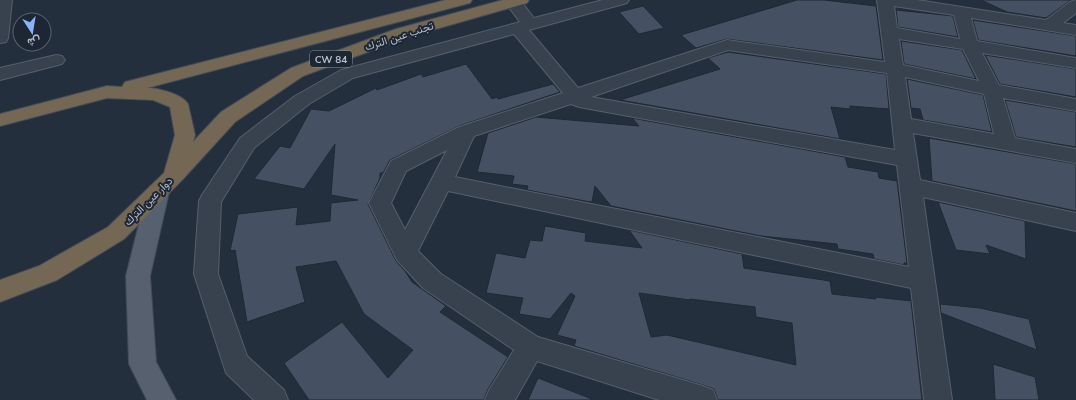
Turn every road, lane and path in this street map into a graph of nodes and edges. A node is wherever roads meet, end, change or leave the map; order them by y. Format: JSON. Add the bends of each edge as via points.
{"nodes":[{"id":1,"x":4,"y":0,"type":"edge"},
{"id":2,"x":464,"y":0,"type":"edge"},
{"id":3,"x":621,"y":0,"type":"edge"},
{"id":4,"x":892,"y":0,"type":"edge"},
{"id":5,"x":518,"y":1,"type":"edge"},
{"id":6,"x":1076,"y":6,"type":"edge"},
{"id":7,"x":961,"y":12,"type":"junction"},
{"id":8,"x":524,"y":26,"type":"junction"},
{"id":9,"x":1049,"y":26,"type":"junction"},
{"id":10,"x":1076,"y":30,"type":"edge"},
{"id":11,"x":889,"y":32,"type":"junction"},
{"id":12,"x":0,"y":38,"type":"edge"},
{"id":13,"x":970,"y":46,"type":"junction"},
{"id":14,"x":56,"y":60,"type":"dead end"},
{"id":15,"x":1076,"y":63,"type":"edge"},
{"id":16,"x":895,"y":69,"type":"junction"},
{"id":17,"x":0,"y":74,"type":"edge"},
{"id":18,"x":992,"y":90,"type":"junction"},
{"id":19,"x":107,"y":92,"type":"junction"},
{"id":20,"x":575,"y":95,"type":"junction"},
{"id":21,"x":1076,"y":105,"type":"edge"},
{"id":22,"x":0,"y":120,"type":"edge"},
{"id":23,"x":902,"y":124,"type":"junction"},
{"id":24,"x":466,"y":132,"type":"junction"},
{"id":25,"x":1006,"y":143,"type":"junction"},
{"id":26,"x":1076,"y":156,"type":"edge"},
{"id":27,"x":907,"y":159,"type":"junction"},
{"id":28,"x":442,"y":182,"type":"junction"},
{"id":29,"x":166,"y":184,"type":"junction"},
{"id":30,"x":910,"y":186,"type":"junction"},
{"id":31,"x":1076,"y":222,"type":"edge"},
{"id":32,"x":406,"y":253,"type":"junction"},
{"id":33,"x":922,"y":280,"type":"junction"},
{"id":34,"x":0,"y":291,"type":"edge"},
{"id":35,"x":531,"y":347,"type":"junction"},
{"id":36,"x":162,"y":400,"type":"edge"},
{"id":37,"x":274,"y":400,"type":"edge"},
{"id":38,"x":499,"y":400,"type":"edge"},
{"id":39,"x":703,"y":400,"type":"edge"},
{"id":40,"x":938,"y":400,"type":"edge"}],
"edges":[{"from":1,"to":12,"type":"street"},
{"from":2,"to":19,"type":"highway","name":"تجنب عين الترك","number":"CW 84"},
{"from":3,"to":8,"type":"street"},
{"from":4,"to":7,"type":"street"},
{"from":4,"to":11,"type":"street"},
{"from":5,"to":8,"type":"street"},
{"from":5,"to":29,"type":"highway","name":"تجنب عين الترك","number":"CW 84","via":[[402,33],[297,72],[228,117]]},
{"from":6,"to":9,"type":"street"},
{"from":7,"to":9,"type":"street"},
{"from":7,"to":13,"type":"street"},
{"from":8,"to":20,"type":"street"},
{"from":8,"to":37,"type":"street","via":[[347,74],[302,100],[247,143],[210,201],[206,274],[236,364]]},
{"from":9,"to":10,"type":"street"},
{"from":11,"to":13,"type":"street"},
{"from":11,"to":16,"type":"street"},
{"from":13,"to":15,"type":"street"},
{"from":13,"to":18,"type":"street"},
{"from":14,"to":17,"type":"street"},
{"from":16,"to":18,"type":"street"},
{"from":16,"to":20,"type":"street","via":[[727,45]]},
{"from":16,"to":23,"type":"street"},
{"from":18,"to":21,"type":"street"},
{"from":18,"to":25,"type":"street"},
{"from":19,"to":22,"type":"highway","name":"دوار عين الترك"},
{"from":19,"to":29,"type":"highway","name":"دوار عين الترك","via":[[156,94],[179,104],[185,135]]},
{"from":20,"to":24,"type":"street"},
{"from":20,"to":27,"type":"street","via":[[580,101]]},
{"from":23,"to":25,"type":"street"},
{"from":23,"to":27,"type":"street"},
{"from":24,"to":28,"type":"street"},
{"from":24,"to":32,"type":"street","via":[[398,166],[380,203]]},
{"from":25,"to":26,"type":"street"},
{"from":27,"to":30,"type":"street"},
{"from":28,"to":32,"type":"street"},
{"from":28,"to":33,"type":"street"},
{"from":29,"to":34,"type":"highway","name":"دوار عين الترك","via":[[116,233],[48,273]]},
{"from":29,"to":36,"type":"main road","via":[[138,276],[143,364]]},
{"from":30,"to":31,"type":"street"},
{"from":30,"to":33,"type":"street"},
{"from":32,"to":35,"type":"street","via":[[432,281]]},
{"from":33,"to":40,"type":"street"},
{"from":35,"to":38,"type":"street"},
{"from":35,"to":39,"type":"street"}]}
